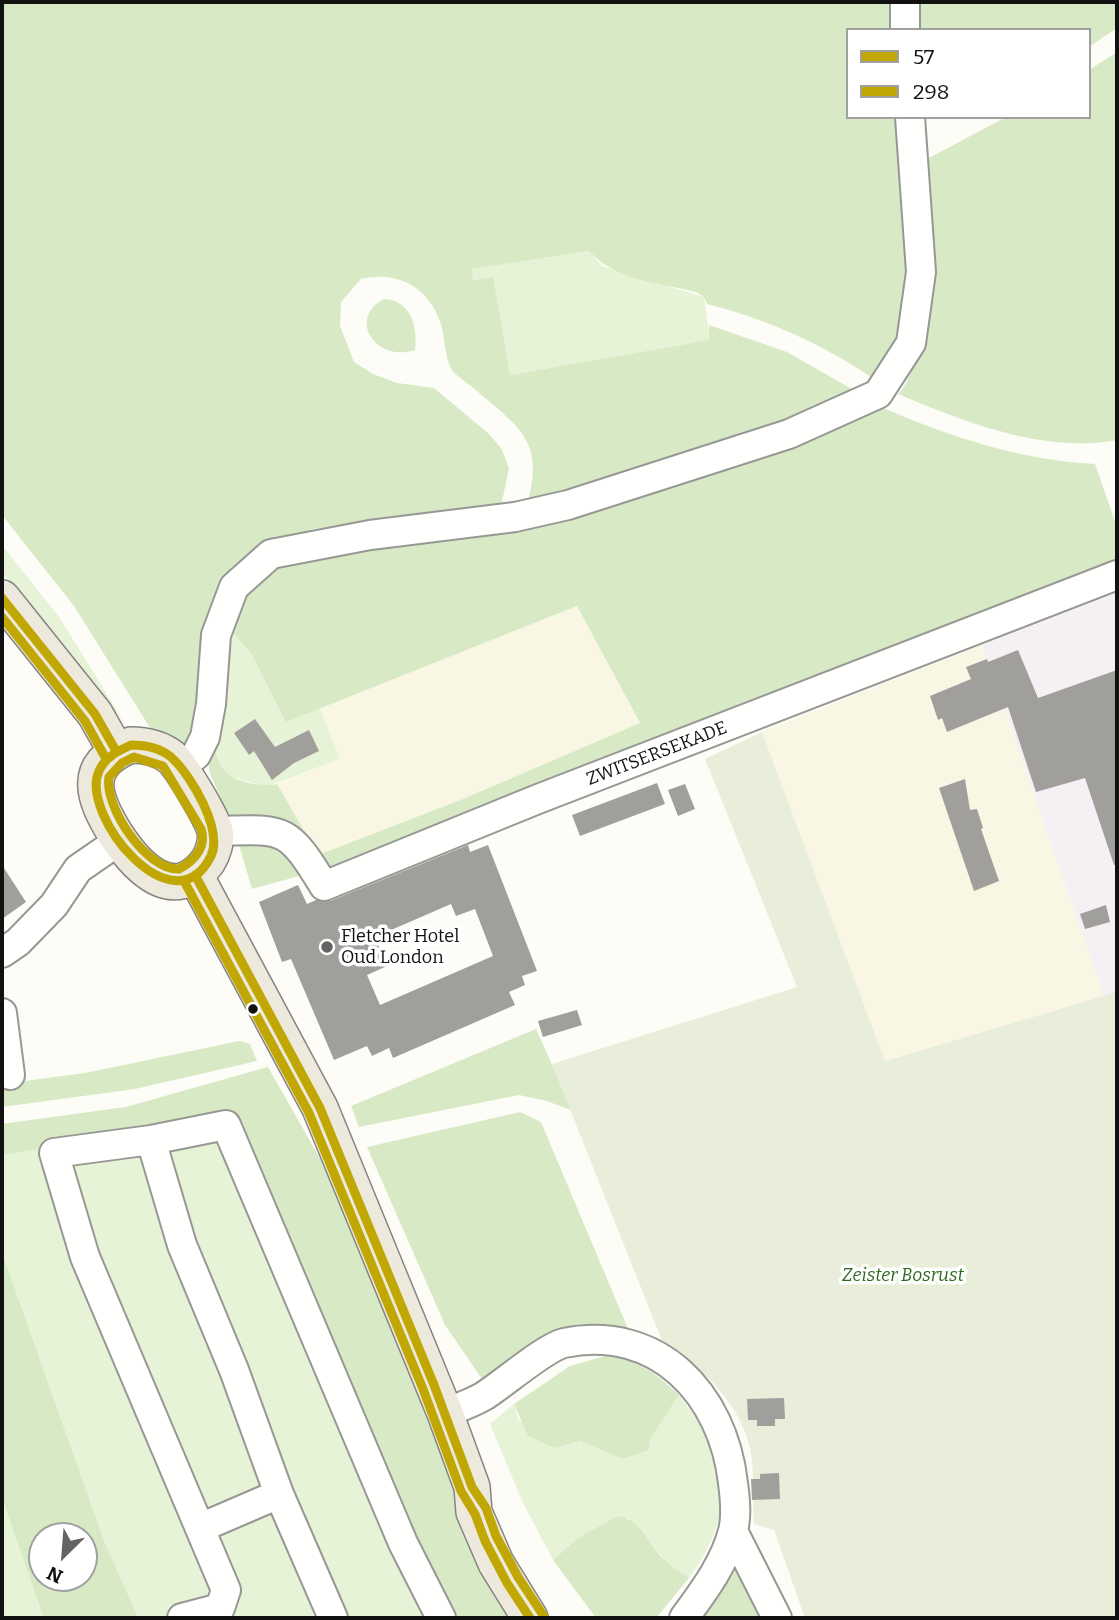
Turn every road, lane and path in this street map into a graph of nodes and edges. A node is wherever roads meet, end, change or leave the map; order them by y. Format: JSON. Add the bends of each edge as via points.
{"nodes":[{"id":1,"x":905,"y":2,"type":"edge"},
{"id":2,"x":905,"y":28,"type":"edge"},
{"id":3,"x":910,"y":119,"type":"edge"},
{"id":4,"x":1117,"y":575,"type":"edge"},
{"id":5,"x":2,"y":598,"type":"edge"},
{"id":6,"x":116,"y":751,"type":"junction"},
{"id":7,"x":181,"y":768,"type":"junction"},
{"id":8,"x":215,"y":831,"type":"junction"},
{"id":9,"x":120,"y":841,"type":"junction"},
{"id":10,"x":195,"y":875,"type":"junction"},
{"id":11,"x":2,"y":953,"type":"edge"},
{"id":12,"x":2,"y":1013,"type":"edge"},
{"id":13,"x":10,"y":1075,"type":"dead end"},
{"id":14,"x":150,"y":1140,"type":"junction"},
{"id":15,"x":445,"y":1413,"type":"junction"},
{"id":16,"x":472,"y":1487,"type":"junction"},
{"id":17,"x":279,"y":1494,"type":"junction"},
{"id":18,"x":200,"y":1528,"type":"junction"},
{"id":19,"x":733,"y":1531,"type":"junction"},
{"id":20,"x":229,"y":1613,"type":"edge"},
{"id":21,"x":182,"y":1618,"type":"edge"},
{"id":22,"x":333,"y":1618,"type":"edge"},
{"id":23,"x":441,"y":1618,"type":"edge"},
{"id":24,"x":530,"y":1618,"type":"edge"},
{"id":25,"x":545,"y":1618,"type":"edge"},
{"id":26,"x":684,"y":1618,"type":"edge"},
{"id":27,"x":777,"y":1618,"type":"edge"}],
"edges":[{"from":1,"to":2,"type":"street"},
{"from":3,"to":7,"type":"street","via":[[921,272],[911,343],[878,394],[789,434],[568,505],[271,554],[234,587],[216,635],[205,737],[196,755]]},
{"from":4,"to":8,"type":"street","name":"ZWITSERSEKADE","via":[[324,886],[298,844],[286,837],[255,828]]},
{"from":5,"to":6,"type":"main road","via":[[95,714]]},
{"from":6,"to":7,"type":"main road","via":[[143,745],[164,753]]},
{"from":6,"to":9,"type":"main road","via":[[103,762],[96,791],[97,805]]},
{"from":7,"to":8,"type":"main road"},
{"from":8,"to":10,"type":"main road","via":[[210,859]]},
{"from":9,"to":10,"type":"main road","via":[[147,874],[176,880]]},
{"from":9,"to":11,"type":"street","via":[[78,869],[54,905]]},
{"from":10,"to":15,"type":"main road","via":[[320,1108]]},
{"from":12,"to":13,"type":"street"},
{"from":14,"to":17,"type":"street","via":[[182,1245]]},
{"from":14,"to":18,"type":"street","via":[[54,1153],[85,1257]]},
{"from":14,"to":23,"type":"street","via":[[226,1125],[403,1543]]},
{"from":15,"to":16,"type":"main road"},
{"from":15,"to":19,"type":"street","via":[[483,1396],[562,1343],[621,1340],[674,1365],[709,1403],[731,1460]]},
{"from":16,"to":24,"type":"main road","via":[[474,1512],[495,1563]]},
{"from":16,"to":25,"type":"main road","via":[[518,1577]]},
{"from":17,"to":18,"type":"street"},
{"from":17,"to":22,"type":"street"},
{"from":18,"to":20,"type":"street","via":[[226,1590]]},
{"from":19,"to":26,"type":"street","via":[[713,1579]]},
{"from":19,"to":27,"type":"street"},
{"from":20,"to":21,"type":"street"}]}
